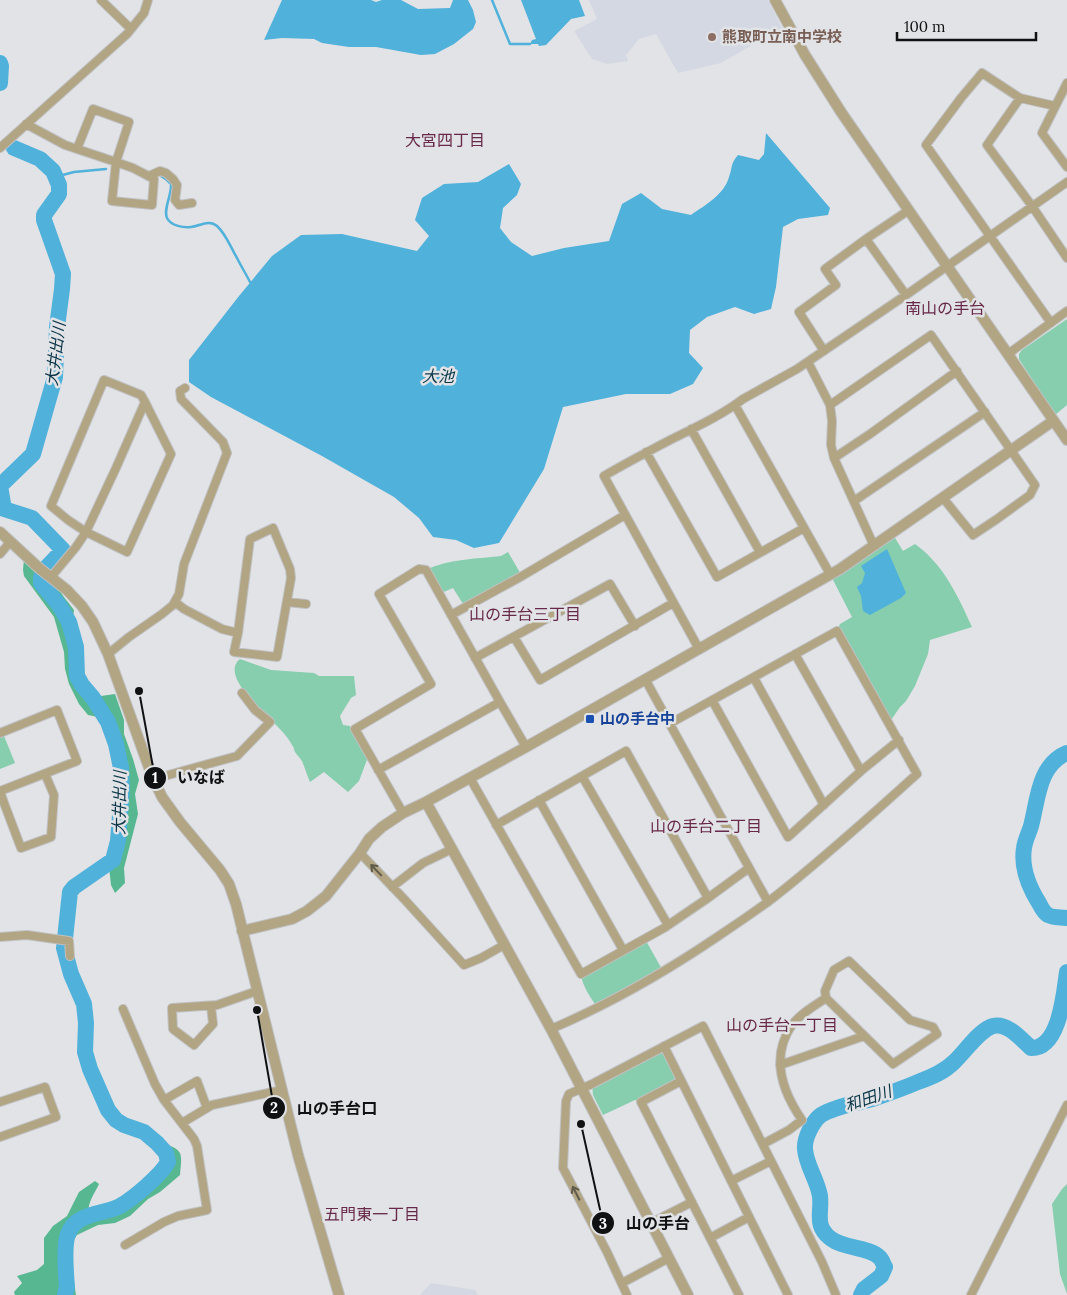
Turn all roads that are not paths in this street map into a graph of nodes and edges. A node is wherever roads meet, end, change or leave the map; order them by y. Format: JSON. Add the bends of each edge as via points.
{"nodes":[{"id":1,"x":102,"y":0,"type":"edge"},
{"id":2,"x":148,"y":0,"type":"edge"},
{"id":3,"x":775,"y":0,"type":"edge"},
{"id":4,"x":131,"y":29,"type":"junction"},
{"id":5,"x":1067,"y":83,"type":"edge"},
{"id":6,"x":1020,"y":98,"type":"junction"},
{"id":7,"x":1055,"y":106,"type":"junction"},
{"id":8,"x":26,"y":124,"type":"junction"},
{"id":9,"x":0,"y":148,"type":"edge"},
{"id":10,"x":77,"y":150,"type":"junction"},
{"id":11,"x":116,"y":162,"type":"junction"},
{"id":12,"x":1067,"y":168,"type":"edge"},
{"id":13,"x":149,"y":176,"type":"junction"},
{"id":14,"x":1067,"y":182,"type":"edge"},
{"id":15,"x":192,"y":203,"type":"dead end"},
{"id":16,"x":1032,"y":206,"type":"junction"},
{"id":17,"x":909,"y":210,"type":"junction"},
{"id":18,"x":990,"y":236,"type":"junction"},
{"id":19,"x":866,"y":239,"type":"junction"},
{"id":20,"x":1067,"y":258,"type":"edge"},
{"id":21,"x":947,"y":266,"type":"junction"},
{"id":22,"x":906,"y":295,"type":"junction"},
{"id":23,"x":1067,"y":310,"type":"edge"},
{"id":24,"x":1051,"y":323,"type":"junction"},
{"id":25,"x":824,"y":351,"type":"junction"},
{"id":26,"x":1008,"y":354,"type":"junction"},
{"id":27,"x":808,"y":362,"type":"junction"},
{"id":28,"x":956,"y":371,"type":"junction"},
{"id":29,"x":185,"y":388,"type":"dead end"},
{"id":30,"x":145,"y":402,"type":"junction"},
{"id":31,"x":735,"y":405,"type":"junction"},
{"id":32,"x":830,"y":405,"type":"junction"},
{"id":33,"x":985,"y":412,"type":"junction"},
{"id":34,"x":1053,"y":422,"type":"junction"},
{"id":35,"x":691,"y":429,"type":"junction"},
{"id":36,"x":1067,"y":440,"type":"edge"},
{"id":37,"x":1010,"y":450,"type":"junction"},
{"id":38,"x":646,"y":452,"type":"junction"},
{"id":39,"x":834,"y":458,"type":"junction"},
{"id":40,"x":943,"y":498,"type":"junction"},
{"id":41,"x":854,"y":501,"type":"junction"},
{"id":42,"x":625,"y":515,"type":"junction"},
{"id":43,"x":804,"y":528,"type":"junction"},
{"id":44,"x":0,"y":532,"type":"edge"},
{"id":45,"x":86,"y":532,"type":"junction"},
{"id":46,"x":11,"y":542,"type":"junction"},
{"id":47,"x":874,"y":546,"type":"junction"},
{"id":48,"x":760,"y":552,"type":"junction"},
{"id":49,"x":0,"y":554,"type":"edge"},
{"id":50,"x":830,"y":574,"type":"junction"},
{"id":51,"x":50,"y":577,"type":"junction"},
{"id":52,"x":175,"y":602,"type":"junction"},
{"id":53,"x":287,"y":602,"type":"junction"},
{"id":54,"x":673,"y":603,"type":"junction"},
{"id":55,"x":306,"y":604,"type":"dead end"},
{"id":56,"x":451,"y":615,"type":"junction"},
{"id":57,"x":635,"y":626,"type":"junction"},
{"id":58,"x":238,"y":633,"type":"junction"},
{"id":59,"x":514,"y":637,"type":"junction"},
{"id":60,"x":699,"y":649,"type":"junction"},
{"id":61,"x":108,"y":654,"type":"junction"},
{"id":62,"x":795,"y":654,"type":"junction"},
{"id":63,"x":475,"y":658,"type":"junction"},
{"id":64,"x":754,"y":678,"type":"junction"},
{"id":65,"x":645,"y":679,"type":"junction"},
{"id":66,"x":242,"y":692,"type":"dead end"},
{"id":67,"x":712,"y":700,"type":"junction"},
{"id":68,"x":500,"y":702,"type":"junction"},
{"id":69,"x":670,"y":724,"type":"junction"},
{"id":70,"x":0,"y":733,"type":"edge"},
{"id":71,"x":899,"y":740,"type":"junction"},
{"id":72,"x":526,"y":747,"type":"junction"},
{"id":73,"x":378,"y":770,"type":"junction"},
{"id":74,"x":861,"y":772,"type":"junction"},
{"id":75,"x":45,"y":774,"type":"junction"},
{"id":76,"x":582,"y":776,"type":"junction"},
{"id":77,"x":470,"y":778,"type":"junction"},
{"id":78,"x":154,"y":779,"type":"junction"},
{"id":79,"x":0,"y":791,"type":"edge"},
{"id":80,"x":539,"y":800,"type":"junction"},
{"id":81,"x":426,"y":802,"type":"junction"},
{"id":82,"x":824,"y":805,"type":"junction"},
{"id":83,"x":403,"y":813,"type":"junction"},
{"id":84,"x":496,"y":824,"type":"junction"},
{"id":85,"x":452,"y":849,"type":"junction"},
{"id":86,"x":360,"y":853,"type":"junction"},
{"id":87,"x":748,"y":868,"type":"junction"},
{"id":88,"x":392,"y":887,"type":"junction"},
{"id":89,"x":708,"y":898,"type":"junction"},
{"id":90,"x":768,"y":902,"type":"junction"},
{"id":91,"x":668,"y":925,"type":"junction"},
{"id":92,"x":242,"y":931,"type":"junction"},
{"id":93,"x":0,"y":937,"type":"edge"},
{"id":94,"x":504,"y":945,"type":"junction"},
{"id":95,"x":623,"y":950,"type":"junction"},
{"id":96,"x":70,"y":956,"type":"dead end"},
{"id":97,"x":257,"y":991,"type":"junction"},
{"id":98,"x":826,"y":998,"type":"junction"},
{"id":99,"x":211,"y":1006,"type":"junction"},
{"id":100,"x":123,"y":1009,"type":"dead end"},
{"id":101,"x":551,"y":1029,"type":"junction"},
{"id":102,"x":864,"y":1036,"type":"junction"},
{"id":103,"x":664,"y":1046,"type":"junction"},
{"id":104,"x":780,"y":1065,"type":"junction"},
{"id":105,"x":681,"y":1081,"type":"junction"},
{"id":106,"x":582,"y":1089,"type":"junction"},
{"id":107,"x":282,"y":1090,"type":"junction"},
{"id":108,"x":164,"y":1100,"type":"junction"},
{"id":109,"x":0,"y":1102,"type":"edge"},
{"id":110,"x":1067,"y":1104,"type":"edge"},
{"id":111,"x":207,"y":1108,"type":"junction"},
{"id":112,"x":182,"y":1123,"type":"junction"},
{"id":113,"x":0,"y":1137,"type":"edge"},
{"id":114,"x":763,"y":1144,"type":"junction"},
{"id":115,"x":771,"y":1161,"type":"junction"},
{"id":116,"x":731,"y":1181,"type":"junction"},
{"id":117,"x":692,"y":1202,"type":"junction"},
{"id":118,"x":749,"y":1217,"type":"junction"},
{"id":119,"x":651,"y":1223,"type":"junction"},
{"id":120,"x":710,"y":1238,"type":"junction"},
{"id":121,"x":124,"y":1245,"type":"dead end"},
{"id":122,"x":669,"y":1258,"type":"junction"},
{"id":123,"x":622,"y":1283,"type":"junction"},
{"id":124,"x":339,"y":1295,"type":"edge"},
{"id":125,"x":627,"y":1295,"type":"edge"},
{"id":126,"x":688,"y":1295,"type":"edge"},
{"id":127,"x":738,"y":1295,"type":"edge"},
{"id":128,"x":788,"y":1295,"type":"edge"},
{"id":129,"x":836,"y":1295,"type":"edge"},
{"id":130,"x":971,"y":1295,"type":"edge"}],
"edges":[{"from":1,"to":4,"type":"street"},
{"from":2,"to":4,"type":"street","via":[[144,13]]},
{"from":3,"to":17,"type":"street","via":[[804,55],[840,112]]},
{"from":4,"to":8,"type":"street"},
{"from":5,"to":7,"type":"street"},
{"from":6,"to":7,"type":"street"},
{"from":6,"to":16,"type":"street","via":[[987,144]]},
{"from":6,"to":18,"type":"street","via":[[982,73],[926,145]]},
{"from":7,"to":12,"type":"street","via":[[1042,133]]},
{"from":8,"to":9,"type":"street"},
{"from":8,"to":10,"type":"street"},
{"from":10,"to":11,"type":"street"},
{"from":10,"to":11,"type":"street","via":[[93,109],[130,122]]},
{"from":11,"to":13,"type":"street"},
{"from":11,"to":13,"type":"street","via":[[112,201],[152,205],[154,179]]},
{"from":13,"to":15,"type":"street","via":[[160,171],[166,173],[177,185],[175,200],[179,205]]},
{"from":14,"to":16,"type":"street"},
{"from":16,"to":18,"type":"street"},
{"from":16,"to":20,"type":"street"},
{"from":17,"to":19,"type":"street"},
{"from":17,"to":21,"type":"street"},
{"from":18,"to":21,"type":"street"},
{"from":18,"to":24,"type":"street"},
{"from":19,"to":22,"type":"street"},
{"from":19,"to":25,"type":"street","via":[[825,269],[836,285],[799,312]]},
{"from":21,"to":22,"type":"street"},
{"from":21,"to":26,"type":"street"},
{"from":22,"to":25,"type":"street"},
{"from":23,"to":24,"type":"street"},
{"from":24,"to":26,"type":"street"},
{"from":25,"to":27,"type":"street"},
{"from":26,"to":34,"type":"street"},
{"from":27,"to":31,"type":"street"},
{"from":27,"to":32,"type":"street"},
{"from":28,"to":32,"type":"street","via":[[931,335]]},
{"from":28,"to":33,"type":"street"},
{"from":28,"to":39,"type":"street"},
{"from":29,"to":52,"type":"street","via":[[180,391],[181,399],[223,442],[227,453],[184,564]]},
{"from":30,"to":45,"type":"street"},
{"from":30,"to":45,"type":"street","via":[[171,454],[127,552]]},
{"from":30,"to":45,"type":"street","via":[[141,395],[104,380],[51,506]]},
{"from":31,"to":35,"type":"street"},
{"from":31,"to":43,"type":"street"},
{"from":32,"to":39,"type":"street"},
{"from":33,"to":37,"type":"street"},
{"from":33,"to":41,"type":"street"},
{"from":34,"to":36,"type":"street"},
{"from":34,"to":37,"type":"street"},
{"from":35,"to":38,"type":"street"},
{"from":35,"to":48,"type":"street"},
{"from":37,"to":40,"type":"street"},
{"from":37,"to":40,"type":"street","via":[[1034,484],[1030,495],[998,519],[973,535]]},
{"from":38,"to":42,"type":"street","via":[[604,476]]},
{"from":38,"to":48,"type":"street","via":[[716,577]]},
{"from":39,"to":41,"type":"street"},
{"from":40,"to":47,"type":"street"},
{"from":41,"to":47,"type":"street"},
{"from":42,"to":54,"type":"street"},
{"from":42,"to":56,"type":"street"},
{"from":43,"to":48,"type":"street"},
{"from":43,"to":50,"type":"street"},
{"from":44,"to":46,"type":"street"},
{"from":45,"to":51,"type":"street"},
{"from":46,"to":49,"type":"street"},
{"from":46,"to":51,"type":"street"},
{"from":47,"to":50,"type":"street"},
{"from":50,"to":60,"type":"street"},
{"from":51,"to":61,"type":"street","via":[[82,606]]},
{"from":52,"to":58,"type":"street","via":[[222,629]]},
{"from":52,"to":61,"type":"street"},
{"from":53,"to":55,"type":"street"},
{"from":53,"to":58,"type":"street","via":[[278,657],[234,652]]},
{"from":53,"to":58,"type":"street","via":[[290,569],[273,528],[250,539]]},
{"from":54,"to":57,"type":"street"},
{"from":54,"to":60,"type":"street"},
{"from":56,"to":63,"type":"street"},
{"from":56,"to":73,"type":"street","via":[[426,570],[419,570],[379,594],[431,684],[355,729]]},
{"from":57,"to":59,"type":"street","via":[[610,584]]},
{"from":57,"to":59,"type":"street","via":[[540,680]]},
{"from":59,"to":63,"type":"street"},
{"from":60,"to":65,"type":"street"},
{"from":61,"to":78,"type":"street"},
{"from":62,"to":64,"type":"street"},
{"from":62,"to":71,"type":"street","via":[[837,631]]},
{"from":62,"to":74,"type":"street"},
{"from":63,"to":68,"type":"street"},
{"from":64,"to":67,"type":"street"},
{"from":64,"to":82,"type":"street"},
{"from":65,"to":69,"type":"street"},
{"from":65,"to":72,"type":"street"},
{"from":66,"to":78,"type":"street","via":[[255,710],[270,722],[237,756]]},
{"from":67,"to":69,"type":"street"},
{"from":67,"to":82,"type":"street","via":[[788,837]]},
{"from":68,"to":72,"type":"street"},
{"from":68,"to":73,"type":"street"},
{"from":69,"to":87,"type":"street"},
{"from":70,"to":75,"type":"street","via":[[57,710],[77,761]]},
{"from":71,"to":74,"type":"street"},
{"from":71,"to":90,"type":"street","via":[[917,774]]},
{"from":72,"to":77,"type":"street"},
{"from":73,"to":83,"type":"street"},
{"from":74,"to":82,"type":"street"},
{"from":75,"to":79,"type":"street"},
{"from":75,"to":79,"type":"street","via":[[54,795],[51,837],[21,848]]},
{"from":76,"to":80,"type":"street"},
{"from":76,"to":89,"type":"street","via":[[626,751]]},
{"from":76,"to":91,"type":"street"},
{"from":77,"to":81,"type":"street"},
{"from":77,"to":84,"type":"street"},
{"from":78,"to":92,"type":"street","via":[[162,797],[229,884]]},
{"from":80,"to":84,"type":"street"},
{"from":80,"to":95,"type":"street"},
{"from":81,"to":83,"type":"street"},
{"from":81,"to":85,"type":"street"},
{"from":83,"to":86,"type":"street","via":[[375,833]]},
{"from":84,"to":95,"type":"street","via":[[581,974]]},
{"from":85,"to":88,"type":"street","via":[[423,863]]},
{"from":85,"to":94,"type":"street"},
{"from":88,"to":86,"type":"street","one_way":true},
{"from":86,"to":92,"type":"street","via":[[326,896],[307,911],[292,919]]},
{"from":87,"to":89,"type":"street"},
{"from":87,"to":90,"type":"street"},
{"from":88,"to":94,"type":"street","via":[[464,965]]},
{"from":89,"to":91,"type":"street"},
{"from":90,"to":101,"type":"street","via":[[663,971]]},
{"from":91,"to":95,"type":"street"},
{"from":92,"to":97,"type":"street"},
{"from":93,"to":96,"type":"street","via":[[27,935],[70,941]]},
{"from":94,"to":101,"type":"street"},
{"from":97,"to":99,"type":"street"},
{"from":97,"to":107,"type":"street"},
{"from":98,"to":102,"type":"street"},
{"from":98,"to":102,"type":"street","via":[[825,991],[834,970],[849,962],[910,1020],[933,1027],[937,1034],[892,1064]]},
{"from":98,"to":104,"type":"street","via":[[793,1024],[780,1052]]},
{"from":99,"to":99,"type":"street","via":[[172,1008],[173,1028],[194,1045],[213,1024]]},
{"from":100,"to":108,"type":"street"},
{"from":101,"to":106,"type":"street"},
{"from":102,"to":104,"type":"street"},
{"from":103,"to":105,"type":"street"},
{"from":103,"to":106,"type":"street"},
{"from":103,"to":114,"type":"street","via":[[704,1026]]},
{"from":104,"to":114,"type":"street","via":[[785,1090],[802,1120]]},
{"from":105,"to":116,"type":"street"},
{"from":105,"to":117,"type":"street","via":[[641,1102]]},
{"from":106,"to":119,"type":"street"},
{"from":123,"to":106,"type":"street","one_way":true,"via":[[563,1168],[566,1101],[569,1094]]},
{"from":107,"to":111,"type":"street"},
{"from":107,"to":124,"type":"street"},
{"from":108,"to":111,"type":"street","via":[[197,1080]]},
{"from":108,"to":112,"type":"street"},
{"from":109,"to":113,"type":"street","via":[[45,1087],[56,1117]]},
{"from":110,"to":130,"type":"street"},
{"from":111,"to":112,"type":"street"},
{"from":112,"to":121,"type":"street","via":[[196,1146],[206,1210],[178,1216]]},
{"from":114,"to":115,"type":"street"},
{"from":115,"to":116,"type":"street"},
{"from":115,"to":129,"type":"street"},
{"from":116,"to":118,"type":"street"},
{"from":117,"to":119,"type":"street"},
{"from":117,"to":120,"type":"street"},
{"from":118,"to":120,"type":"street"},
{"from":118,"to":128,"type":"street"},
{"from":119,"to":122,"type":"street"},
{"from":120,"to":127,"type":"street"},
{"from":122,"to":123,"type":"street"},
{"from":122,"to":126,"type":"street"},
{"from":123,"to":125,"type":"street"}]}
